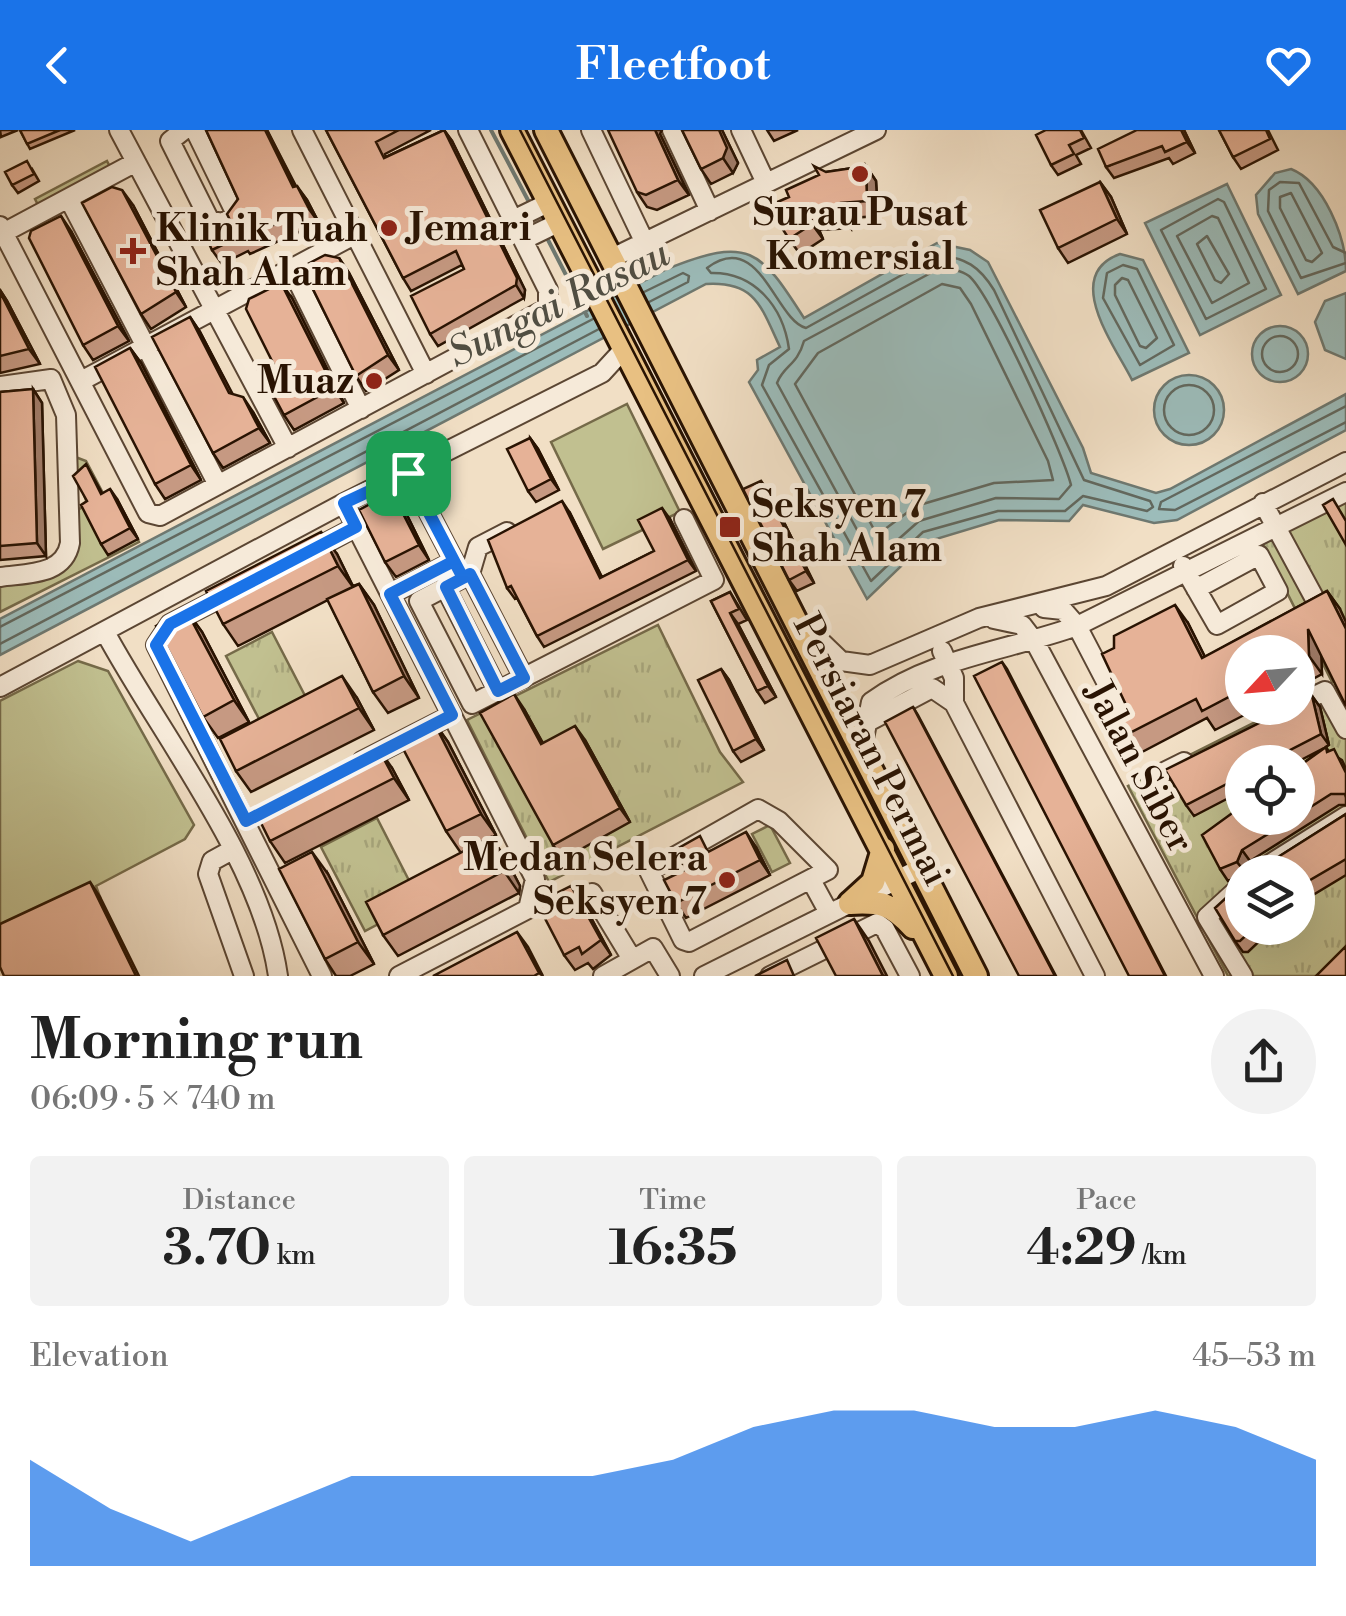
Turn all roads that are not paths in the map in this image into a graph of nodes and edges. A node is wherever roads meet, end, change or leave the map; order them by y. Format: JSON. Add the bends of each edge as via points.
{"nodes":[{"id":1,"x":120,"y":130,"type":"edge"},
{"id":2,"x":184,"y":130,"type":"edge"},
{"id":3,"x":195,"y":130,"type":"edge"},
{"id":4,"x":302,"y":130,"type":"edge"},
{"id":5,"x":468,"y":130,"type":"edge"},
{"id":6,"x":512,"y":130,"type":"edge"},
{"id":7,"x":546,"y":130,"type":"edge"},
{"id":8,"x":591,"y":130,"type":"edge"},
{"id":9,"x":672,"y":130,"type":"edge"},
{"id":10,"x":741,"y":130,"type":"edge"},
{"id":11,"x":876,"y":130,"type":"edge"},
{"id":12,"x":136,"y":162,"type":"junction"},
{"id":13,"x":766,"y":184,"type":"junction"},
{"id":14,"x":69,"y":199,"type":"junction"},
{"id":15,"x":710,"y":211,"type":"junction"},
{"id":16,"x":555,"y":212,"type":"junction"},
{"id":17,"x":206,"y":214,"type":"junction"},
{"id":18,"x":513,"y":220,"type":"junction"},
{"id":19,"x":2,"y":230,"type":"edge"},
{"id":20,"x":173,"y":230,"type":"junction"},
{"id":21,"x":356,"y":234,"type":"junction"},
{"id":22,"x":523,"y":240,"type":"junction"},
{"id":23,"x":645,"y":242,"type":"junction"},
{"id":24,"x":616,"y":265,"type":"junction"},
{"id":25,"x":291,"y":268,"type":"junction"},
{"id":26,"x":216,"y":308,"type":"junction"},
{"id":27,"x":653,"y":337,"type":"junction"},
{"id":28,"x":147,"y":346,"type":"junction"},
{"id":29,"x":623,"y":346,"type":"junction"},
{"id":30,"x":602,"y":373,"type":"junction"},
{"id":31,"x":426,"y":374,"type":"junction"},
{"id":32,"x":77,"y":375,"type":"junction"},
{"id":33,"x":51,"y":380,"type":"junction"},
{"id":34,"x":0,"y":386,"type":"edge"},
{"id":35,"x":646,"y":388,"type":"junction"},
{"id":36,"x":361,"y":410,"type":"junction"},
{"id":37,"x":288,"y":448,"type":"junction"},
{"id":38,"x":1346,"y":462,"type":"edge"},
{"id":39,"x":408,"y":473,"type":"junction"},
{"id":40,"x":218,"y":485,"type":"junction"},
{"id":41,"x":1346,"y":492,"type":"edge"},
{"id":42,"x":344,"y":503,"type":"junction"},
{"id":43,"x":1264,"y":503,"type":"junction"},
{"id":44,"x":684,"y":519,"type":"dead end"},
{"id":45,"x":530,"y":520,"type":"edge"},
{"id":46,"x":356,"y":527,"type":"junction"},
{"id":47,"x":1276,"y":528,"type":"junction"},
{"id":48,"x":1175,"y":552,"type":"junction"},
{"id":49,"x":288,"y":562,"type":"edge"},
{"id":50,"x":458,"y":575,"type":"junction"},
{"id":51,"x":0,"y":576,"type":"edge"},
{"id":52,"x":254,"y":580,"type":"edge"},
{"id":53,"x":1191,"y":581,"type":"junction"},
{"id":54,"x":1106,"y":586,"type":"junction"},
{"id":55,"x":390,"y":594,"type":"junction"},
{"id":56,"x":1316,"y":601,"type":"edge"},
{"id":57,"x":1032,"y":607,"type":"junction"},
{"id":58,"x":979,"y":618,"type":"junction"},
{"id":59,"x":1077,"y":626,"type":"junction"},
{"id":60,"x":106,"y":632,"type":"junction"},
{"id":61,"x":814,"y":634,"type":"junction"},
{"id":62,"x":936,"y":636,"type":"junction"},
{"id":63,"x":1035,"y":642,"type":"junction"},
{"id":64,"x":947,"y":661,"type":"junction"},
{"id":65,"x":524,"y":678,"type":"junction"},
{"id":66,"x":0,"y":686,"type":"edge"},
{"id":67,"x":498,"y":691,"type":"junction"},
{"id":68,"x":1315,"y":696,"type":"edge"},
{"id":69,"x":954,"y":703,"type":"junction"},
{"id":70,"x":452,"y":715,"type":"junction"},
{"id":71,"x":1127,"y":722,"type":"edge"},
{"id":72,"x":1346,"y":729,"type":"edge"},
{"id":73,"x":862,"y":736,"type":"junction"},
{"id":74,"x":1207,"y":750,"type":"edge"},
{"id":75,"x":346,"y":769,"type":"edge"},
{"id":76,"x":1156,"y":776,"type":"dead end"},
{"id":77,"x":227,"y":783,"type":"junction"},
{"id":78,"x":202,"y":798,"type":"junction"},
{"id":79,"x":1346,"y":816,"type":"edge"},
{"id":80,"x":883,"y":848,"type":"junction"},
{"id":81,"x":232,"y":850,"type":"junction"},
{"id":82,"x":1284,"y":855,"type":"edge"},
{"id":83,"x":266,"y":860,"type":"junction"},
{"id":84,"x":241,"y":870,"type":"junction"},
{"id":85,"x":905,"y":876,"type":"junction"},
{"id":86,"x":811,"y":880,"type":"junction"},
{"id":87,"x":592,"y":892,"type":"dead end"},
{"id":88,"x":1225,"y":900,"type":"edge"},
{"id":89,"x":840,"y":908,"type":"junction"},
{"id":90,"x":714,"y":929,"type":"junction"},
{"id":91,"x":929,"y":945,"type":"junction"},
{"id":92,"x":632,"y":960,"type":"junction"},
{"id":93,"x":732,"y":962,"type":"junction"},
{"id":94,"x":974,"y":970,"type":"edge"},
{"id":95,"x":244,"y":976,"type":"edge"},
{"id":96,"x":278,"y":976,"type":"edge"},
{"id":97,"x":322,"y":976,"type":"edge"},
{"id":98,"x":399,"y":976,"type":"edge"},
{"id":99,"x":603,"y":976,"type":"edge"},
{"id":100,"x":670,"y":976,"type":"edge"},
{"id":101,"x":704,"y":976,"type":"edge"},
{"id":102,"x":770,"y":976,"type":"edge"},
{"id":103,"x":910,"y":976,"type":"edge"},
{"id":104,"x":946,"y":976,"type":"edge"},
{"id":105,"x":1095,"y":976,"type":"edge"},
{"id":106,"x":1214,"y":976,"type":"edge"},
{"id":107,"x":1244,"y":976,"type":"edge"}],
"edges":[{"from":1,"to":12,"type":"street"},
{"from":2,"to":17,"type":"street","via":[[170,141]]},
{"from":3,"to":17,"type":"street","via":[[236,214],[224,223]]},
{"from":4,"to":21,"type":"street"},
{"from":5,"to":18,"type":"street"},
{"from":6,"to":16,"type":"main road","name":"Persiaran Permai"},
{"from":7,"to":24,"type":"main road","name":"Persiaran Permai"},
{"from":8,"to":23,"type":"street"},
{"from":9,"to":15,"type":"street"},
{"from":10,"to":13,"type":"street"},
{"from":11,"to":13,"type":"street"},
{"from":12,"to":14,"type":"street"},
{"from":12,"to":20,"type":"street"},
{"from":13,"to":15,"type":"street"},
{"from":14,"to":19,"type":"street"},
{"from":14,"to":28,"type":"street"},
{"from":15,"to":23,"type":"street"},
{"from":16,"to":18,"type":"street"},
{"from":16,"to":22,"type":"street"},
{"from":16,"to":29,"type":"main road","name":"Persiaran Permai"},
{"from":17,"to":20,"type":"street"},
{"from":18,"to":22,"type":"street"},
{"from":19,"to":32,"type":"street"},
{"from":20,"to":26,"type":"street"},
{"from":21,"to":25,"type":"street"},
{"from":21,"to":31,"type":"street"},
{"from":22,"to":31,"type":"street","via":[[548,290],[548,308]]},
{"from":23,"to":24,"type":"street"},
{"from":24,"to":27,"type":"main road","name":"Persiaran Permai"},
{"from":25,"to":26,"type":"street"},
{"from":25,"to":36,"type":"street"},
{"from":26,"to":28,"type":"street"},
{"from":26,"to":37,"type":"street"},
{"from":27,"to":61,"type":"main road","via":[[698,403]]},
{"from":27,"to":73,"type":"main road","name":"Persiaran Permai"},
{"from":28,"to":32,"type":"street"},
{"from":28,"to":40,"type":"street"},
{"from":29,"to":30,"type":"street"},
{"from":29,"to":35,"type":"main road","name":"Persiaran Permai"},
{"from":30,"to":35,"type":"street"},
{"from":30,"to":39,"type":"street"},
{"from":31,"to":36,"type":"street"},
{"from":32,"to":33,"type":"street"},
{"from":32,"to":40,"type":"street","via":[[148,513],[160,516]]},
{"from":33,"to":34,"type":"street"},
{"from":33,"to":51,"type":"street","via":[[66,415],[68,552],[54,568]]},
{"from":35,"to":80,"type":"main road","name":"Persiaran Permai"},
{"from":36,"to":37,"type":"street"},
{"from":37,"to":40,"type":"street"},
{"from":38,"to":43,"type":"street"},
{"from":39,"to":42,"type":"street"},
{"from":39,"to":50,"type":"street"},
{"from":41,"to":47,"type":"street"},
{"from":42,"to":46,"type":"street"},
{"from":42,"to":60,"type":"street"},
{"from":43,"to":47,"type":"street"},
{"from":43,"to":48,"type":"street"},
{"from":44,"to":65,"type":"street","via":[[714,580]]},
{"from":45,"to":50,"type":"street","via":[[478,547]]},
{"from":46,"to":49,"type":"street"},
{"from":46,"to":55,"type":"street"},
{"from":47,"to":53,"type":"street"},
{"from":47,"to":56,"type":"street"},
{"from":48,"to":53,"type":"street"},
{"from":48,"to":54,"type":"street"},
{"from":50,"to":55,"type":"street"},
{"from":50,"to":65,"type":"street"},
{"from":50,"to":67,"type":"street"},
{"from":50,"to":67,"type":"street","via":[[419,601],[472,704]]},
{"from":52,"to":77,"type":"street","via":[[170,624],[156,645]]},
{"from":53,"to":53,"type":"street","via":[[1259,555],[1278,592],[1216,625]]},
{"from":53,"to":59,"type":"street"},
{"from":54,"to":57,"type":"street"},
{"from":54,"to":59,"type":"street","via":[[1083,607]]},
{"from":55,"to":70,"type":"street"},
{"from":57,"to":58,"type":"street"},
{"from":57,"to":59,"type":"street","via":[[1063,610]]},
{"from":58,"to":62,"type":"street"},
{"from":58,"to":63,"type":"street","via":[[1014,620]]},
{"from":59,"to":63,"type":"street"},
{"from":59,"to":71,"type":"street"},
{"from":60,"to":66,"type":"street"},
{"from":60,"to":78,"type":"street"},
{"from":61,"to":62,"type":"street","via":[[841,661],[861,666]]},
{"from":61,"to":73,"type":"main road"},
{"from":62,"to":64,"type":"street"},
{"from":63,"to":64,"type":"street"},
{"from":63,"to":106,"type":"street","name":"Jalan Siber"},
{"from":64,"to":69,"type":"street"},
{"from":64,"to":73,"type":"street","via":[[871,702]]},
{"from":65,"to":67,"type":"street"},
{"from":68,"to":72,"type":"street","via":[[1325,691]]},
{"from":69,"to":73,"type":"street","via":[[932,688]]},
{"from":69,"to":105,"type":"street"},
{"from":70,"to":75,"type":"street"},
{"from":70,"to":98,"type":"street","via":[[535,879],[534,896],[528,909]]},
{"from":73,"to":85,"type":"main road","via":[[872,792]]},
{"from":73,"to":94,"type":"main road","name":"Persiaran Permai","via":[[881,790]]},
{"from":74,"to":76,"type":"street"},
{"from":77,"to":78,"type":"street"},
{"from":77,"to":83,"type":"street","via":[[255,816]]},
{"from":78,"to":81,"type":"street"},
{"from":79,"to":82,"type":"street"},
{"from":80,"to":85,"type":"main road","name":"Persiaran Permai"},
{"from":80,"to":89,"type":"main road","via":[[873,882]]},
{"from":81,"to":84,"type":"street"},
{"from":81,"to":95,"type":"street","via":[[212,861],[208,874]]},
{"from":83,"to":84,"type":"street"},
{"from":83,"to":97,"type":"street"},
{"from":84,"to":96,"type":"street"},
{"from":85,"to":89,"type":"street"},
{"from":85,"to":91,"type":"main road","name":"Persiaran Permai"},
{"from":85,"to":94,"type":"main road"},
{"from":86,"to":89,"type":"street"},
{"from":86,"to":90,"type":"street"},
{"from":86,"to":90,"type":"street","via":[[828,865],[758,810],[651,868],[682,940]]},
{"from":87,"to":92,"type":"street"},
{"from":88,"to":107,"type":"street","via":[[1206,917]]},
{"from":89,"to":91,"type":"main road","via":[[882,901]]},
{"from":89,"to":93,"type":"street"},
{"from":90,"to":93,"type":"street"},
{"from":91,"to":104,"type":"main road","name":"Persiaran Permai"},
{"from":92,"to":99,"type":"street"},
{"from":92,"to":100,"type":"street","via":[[653,948]]},
{"from":93,"to":101,"type":"street"},
{"from":102,"to":103,"type":"street","via":[[877,923]]}]}
